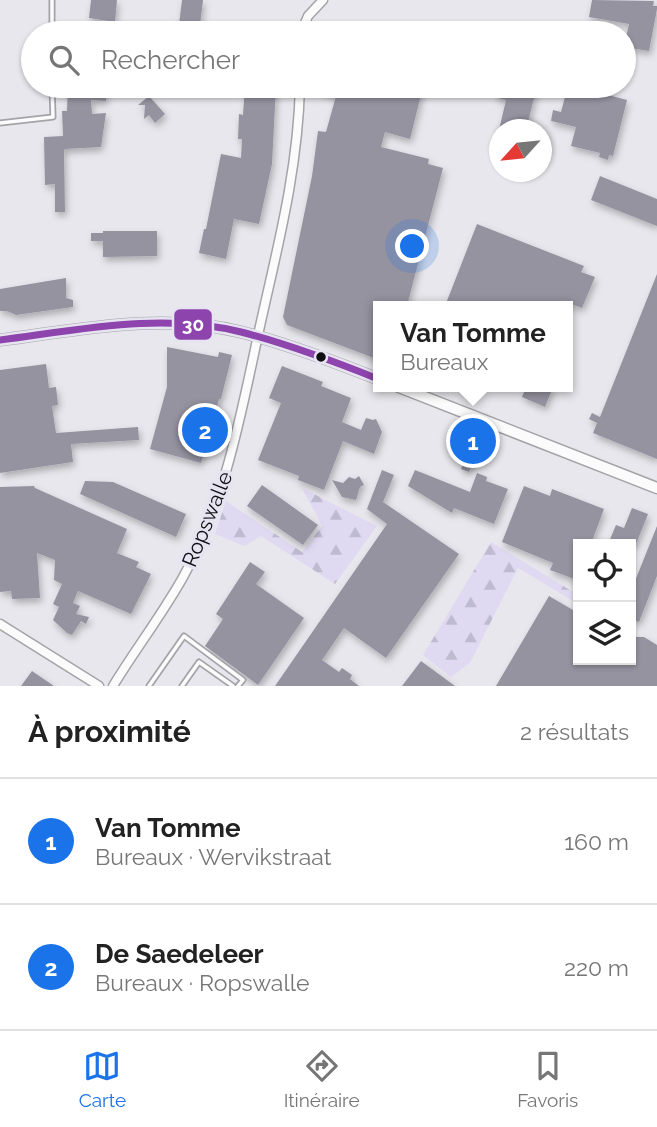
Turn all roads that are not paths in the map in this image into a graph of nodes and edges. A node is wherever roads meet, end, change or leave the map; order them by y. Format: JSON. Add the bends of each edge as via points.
{"nodes":[{"id":1,"x":52,"y":0,"type":"edge"},
{"id":2,"x":323,"y":0,"type":"edge"},
{"id":3,"x":52,"y":21,"type":"edge"},
{"id":4,"x":306,"y":21,"type":"edge"},
{"id":5,"x":52,"y":98,"type":"edge"},
{"id":6,"x":299,"y":98,"type":"edge"},
{"id":7,"x":0,"y":123,"type":"edge"},
{"id":8,"x":258,"y":337,"type":"junction"},
{"id":9,"x":0,"y":340,"type":"edge"},
{"id":10,"x":373,"y":377,"type":"edge"},
{"id":11,"x":412,"y":392,"type":"edge"},
{"id":12,"x":657,"y":488,"type":"edge"},
{"id":13,"x":0,"y":624,"type":"edge"},
{"id":14,"x":99,"y":686,"type":"edge"},
{"id":15,"x":113,"y":686,"type":"edge"},
{"id":16,"x":149,"y":686,"type":"edge"},
{"id":17,"x":182,"y":686,"type":"edge"},
{"id":18,"x":236,"y":686,"type":"edge"}],
"edges":[{"from":1,"to":3,"type":"lane"},
{"from":2,"to":4,"type":"street"},
{"from":5,"to":7,"type":"lane","via":[[53,117]]},
{"from":6,"to":8,"type":"street","name":"Ropswalle","via":[[295,164]]},
{"from":8,"to":9,"type":"street","via":[[162,324],[85,328]]},
{"from":8,"to":10,"type":"street"},
{"from":8,"to":15,"type":"street","name":"Ropswalle","via":[[230,463],[208,522],[182,578]]},
{"from":11,"to":12,"type":"street"},
{"from":13,"to":14,"type":"street"},
{"from":16,"to":18,"type":"lane","via":[[184,636],[243,680]]},
{"from":17,"to":18,"type":"lane","via":[[199,662]]}]}
